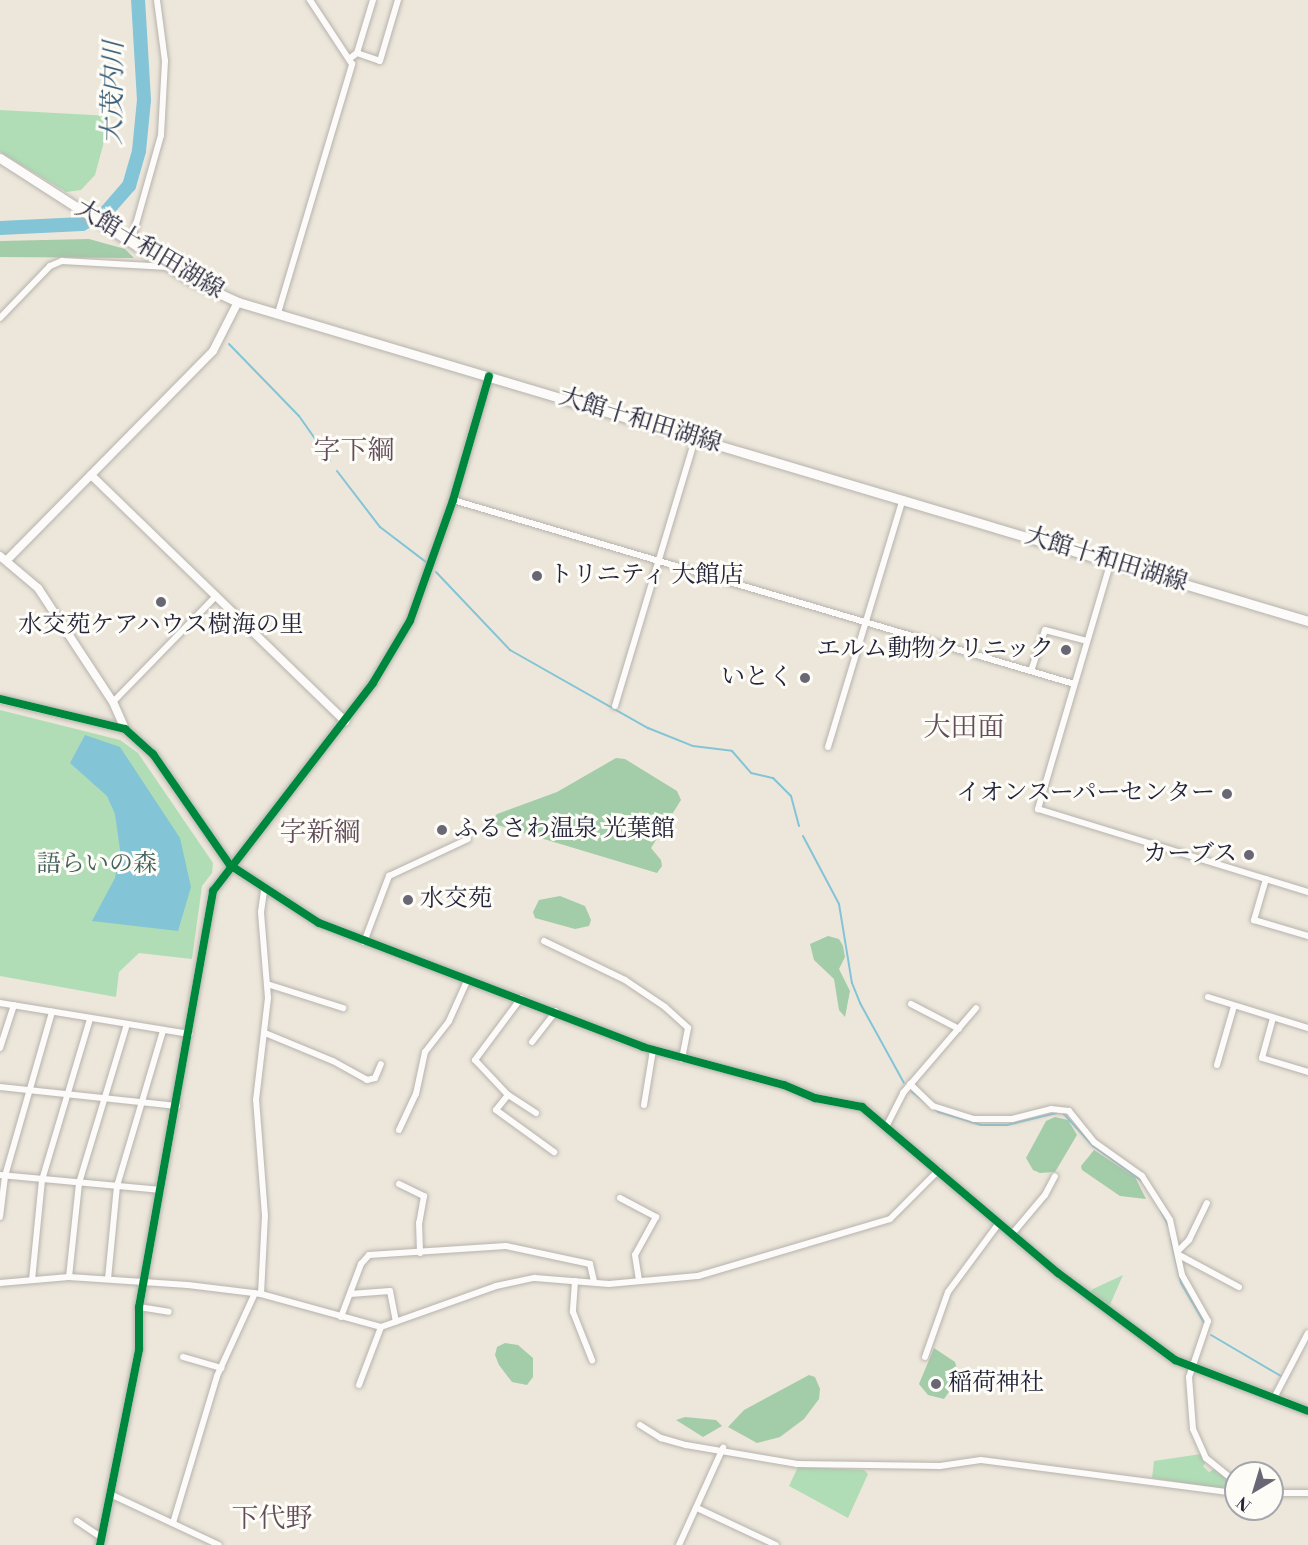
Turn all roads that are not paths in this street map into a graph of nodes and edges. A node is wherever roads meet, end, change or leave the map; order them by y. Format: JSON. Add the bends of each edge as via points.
{"nodes":[{"id":1,"x":157,"y":0,"type":"edge"},
{"id":2,"x":310,"y":0,"type":"edge"},
{"id":3,"x":373,"y":0,"type":"edge"},
{"id":4,"x":398,"y":0,"type":"edge"},
{"id":5,"x":357,"y":53,"type":"junction"},
{"id":6,"x":349,"y":58,"type":"junction"},
{"id":7,"x":0,"y":158,"type":"edge"},
{"id":8,"x":131,"y":242,"type":"junction"},
{"id":9,"x":170,"y":268,"type":"junction"},
{"id":10,"x":238,"y":302,"type":"junction"},
{"id":11,"x":278,"y":313,"type":"junction"},
{"id":12,"x":0,"y":318,"type":"edge"},
{"id":13,"x":489,"y":376,"type":"junction"},
{"id":14,"x":695,"y":439,"type":"junction"},
{"id":15,"x":90,"y":475,"type":"junction"},
{"id":16,"x":903,"y":499,"type":"junction"},
{"id":17,"x":453,"y":500,"type":"junction"},
{"id":18,"x":4,"y":558,"type":"edge"},
{"id":19,"x":659,"y":560,"type":"junction"},
{"id":20,"x":1111,"y":561,"type":"junction"},
{"id":21,"x":216,"y":596,"type":"junction"},
{"id":22,"x":1308,"y":621,"type":"edge"},
{"id":23,"x":866,"y":622,"type":"junction"},
{"id":24,"x":1087,"y":641,"type":"junction"},
{"id":25,"x":1030,"y":671,"type":"junction"},
{"id":26,"x":1074,"y":684,"type":"junction"},
{"id":27,"x":0,"y":699,"type":"edge"},
{"id":28,"x":113,"y":702,"type":"junction"},
{"id":29,"x":615,"y":706,"type":"dead end"},
{"id":30,"x":345,"y":721,"type":"junction"},
{"id":31,"x":125,"y":729,"type":"junction"},
{"id":32,"x":828,"y":747,"type":"dead end"},
{"id":33,"x":468,"y":839,"type":"dead end"},
{"id":34,"x":230,"y":866,"type":"junction"},
{"id":35,"x":1266,"y":879,"type":"junction"},
{"id":36,"x":264,"y":890,"type":"junction"},
{"id":37,"x":1308,"y":892,"type":"edge"},
{"id":38,"x":1308,"y":936,"type":"edge"},
{"id":39,"x":544,"y":940,"type":"dead end"},
{"id":40,"x":364,"y":942,"type":"junction"},
{"id":41,"x":468,"y":979,"type":"junction"},
{"id":42,"x":267,"y":984,"type":"junction"},
{"id":43,"x":521,"y":998,"type":"junction"},
{"id":44,"x":1208,"y":998,"type":"dead end"},
{"id":45,"x":0,"y":1003,"type":"edge"},
{"id":46,"x":910,"y":1004,"type":"dead end"},
{"id":47,"x":14,"y":1005,"type":"junction"},
{"id":48,"x":1234,"y":1006,"type":"junction"},
{"id":49,"x":343,"y":1008,"type":"dead end"},
{"id":50,"x":976,"y":1008,"type":"dead end"},
{"id":51,"x":556,"y":1011,"type":"junction"},
{"id":52,"x":52,"y":1012,"type":"junction"},
{"id":53,"x":1273,"y":1018,"type":"junction"},
{"id":54,"x":90,"y":1019,"type":"junction"},
{"id":55,"x":126,"y":1024,"type":"junction"},
{"id":56,"x":1308,"y":1028,"type":"edge"},
{"id":57,"x":959,"y":1029,"type":"junction"},
{"id":58,"x":163,"y":1030,"type":"junction"},
{"id":59,"x":266,"y":1033,"type":"junction"},
{"id":60,"x":190,"y":1034,"type":"junction"},
{"id":61,"x":532,"y":1042,"type":"dead end"},
{"id":62,"x":0,"y":1048,"type":"edge"},
{"id":63,"x":653,"y":1050,"type":"junction"},
{"id":64,"x":682,"y":1059,"type":"junction"},
{"id":65,"x":381,"y":1064,"type":"dead end"},
{"id":66,"x":1217,"y":1065,"type":"dead end"},
{"id":67,"x":1308,"y":1072,"type":"edge"},
{"id":68,"x":910,"y":1084,"type":"junction"},
{"id":69,"x":0,"y":1087,"type":"edge"},
{"id":70,"x":26,"y":1093,"type":"junction"},
{"id":71,"x":508,"y":1095,"type":"junction"},
{"id":72,"x":65,"y":1096,"type":"junction"},
{"id":73,"x":101,"y":1100,"type":"junction"},
{"id":74,"x":139,"y":1103,"type":"junction"},
{"id":75,"x":644,"y":1105,"type":"dead end"},
{"id":76,"x":177,"y":1106,"type":"junction"},
{"id":77,"x":536,"y":1113,"type":"dead end"},
{"id":78,"x":887,"y":1125,"type":"junction"},
{"id":79,"x":399,"y":1130,"type":"dead end"},
{"id":80,"x":554,"y":1152,"type":"dead end"},
{"id":81,"x":939,"y":1170,"type":"junction"},
{"id":82,"x":2,"y":1176,"type":"edge"},
{"id":83,"x":1054,"y":1176,"type":"dead end"},
{"id":84,"x":42,"y":1180,"type":"junction"},
{"id":85,"x":79,"y":1183,"type":"junction"},
{"id":86,"x":399,"y":1184,"type":"dead end"},
{"id":87,"x":117,"y":1186,"type":"junction"},
{"id":88,"x":161,"y":1190,"type":"junction"},
{"id":89,"x":620,"y":1198,"type":"dead end"},
{"id":90,"x":1207,"y":1203,"type":"dead end"},
{"id":91,"x":0,"y":1215,"type":"edge"},
{"id":92,"x":999,"y":1223,"type":"junction"},
{"id":93,"x":1012,"y":1234,"type":"junction"},
{"id":94,"x":420,"y":1253,"type":"junction"},
{"id":95,"x":1179,"y":1253,"type":"junction"},
{"id":96,"x":69,"y":1277,"type":"junction"},
{"id":97,"x":108,"y":1279,"type":"junction"},
{"id":98,"x":32,"y":1280,"type":"junction"},
{"id":99,"x":143,"y":1281,"type":"junction"},
{"id":100,"x":575,"y":1281,"type":"junction"},
{"id":101,"x":639,"y":1281,"type":"junction"},
{"id":102,"x":594,"y":1282,"type":"junction"},
{"id":103,"x":0,"y":1283,"type":"edge"},
{"id":104,"x":1239,"y":1287,"type":"dead end"},
{"id":105,"x":258,"y":1294,"type":"junction"},
{"id":106,"x":350,"y":1294,"type":"junction"},
{"id":107,"x":139,"y":1307,"type":"junction"},
{"id":108,"x":169,"y":1312,"type":"dead end"},
{"id":109,"x":341,"y":1317,"type":"junction"},
{"id":110,"x":396,"y":1321,"type":"junction"},
{"id":111,"x":381,"y":1327,"type":"junction"},
{"id":112,"x":1308,"y":1333,"type":"edge"},
{"id":113,"x":183,"y":1357,"type":"dead end"},
{"id":114,"x":925,"y":1357,"type":"dead end"},
{"id":115,"x":591,"y":1360,"type":"dead end"},
{"id":116,"x":221,"y":1368,"type":"junction"},
{"id":117,"x":1192,"y":1369,"type":"junction"},
{"id":118,"x":359,"y":1384,"type":"dead end"},
{"id":119,"x":1274,"y":1398,"type":"junction"},
{"id":120,"x":1308,"y":1411,"type":"edge"},
{"id":121,"x":640,"y":1425,"type":"dead end"},
{"id":122,"x":723,"y":1448,"type":"junction"},
{"id":123,"x":1224,"y":1474,"type":"edge"},
{"id":124,"x":1224,"y":1491,"type":"edge"},
{"id":125,"x":1284,"y":1493,"type":"edge"},
{"id":126,"x":1308,"y":1493,"type":"edge"},
{"id":127,"x":110,"y":1494,"type":"junction"},
{"id":128,"x":697,"y":1508,"type":"junction"},
{"id":129,"x":77,"y":1521,"type":"dead end"},
{"id":130,"x":173,"y":1523,"type":"junction"},
{"id":131,"x":101,"y":1541,"type":"edge"},
{"id":132,"x":219,"y":1545,"type":"edge"},
{"id":133,"x":679,"y":1545,"type":"edge"},
{"id":134,"x":776,"y":1545,"type":"edge"}],
"edges":[{"from":1,"to":8,"type":"street","via":[[165,61],[163,115]]},
{"from":2,"to":6,"type":"street"},
{"from":3,"to":5,"type":"street"},
{"from":4,"to":5,"type":"street","via":[[380,61]]},
{"from":5,"to":6,"type":"street"},
{"from":6,"to":11,"type":"street","via":[[351,70]]},
{"from":7,"to":8,"type":"main road","name":"大館十和田湖線"},
{"from":8,"to":9,"type":"main road","name":"大館十和田湖線"},
{"from":9,"to":10,"type":"main road","name":"大館十和田湖線"},
{"from":9,"to":12,"type":"street","via":[[62,261],[50,266]]},
{"from":10,"to":11,"type":"main road","name":"大館十和田湖線"},
{"from":10,"to":15,"type":"street","via":[[213,351]]},
{"from":11,"to":13,"type":"main road","name":"大館十和田湖線"},
{"from":13,"to":14,"type":"main road","name":"大館十和田湖線"},
{"from":13,"to":17,"type":"street"},
{"from":14,"to":16,"type":"main road","name":"大館十和田湖線"},
{"from":14,"to":19,"type":"street"},
{"from":15,"to":18,"type":"street"},
{"from":15,"to":21,"type":"street"},
{"from":16,"to":20,"type":"main road","name":"大館十和田湖線"},
{"from":16,"to":23,"type":"street"},
{"from":17,"to":19,"type":"street"},
{"from":17,"to":30,"type":"street","via":[[410,621]]},
{"from":18,"to":28,"type":"street","via":[[38,588]]},
{"from":19,"to":23,"type":"street"},
{"from":19,"to":29,"type":"street"},
{"from":20,"to":22,"type":"main road","name":"大館十和田湖線"},
{"from":20,"to":24,"type":"street"},
{"from":21,"to":28,"type":"street"},
{"from":21,"to":30,"type":"street"},
{"from":23,"to":25,"type":"street"},
{"from":23,"to":32,"type":"street"},
{"from":24,"to":25,"type":"street","via":[[1045,630]]},
{"from":24,"to":26,"type":"street"},
{"from":25,"to":26,"type":"street"},
{"from":26,"to":35,"type":"street","via":[[1038,809]]},
{"from":27,"to":31,"type":"street"},
{"from":28,"to":31,"type":"street"},
{"from":30,"to":34,"type":"street"},
{"from":31,"to":34,"type":"street","via":[[153,754]]},
{"from":33,"to":40,"type":"street","via":[[390,876]]},
{"from":34,"to":36,"type":"street"},
{"from":34,"to":60,"type":"street","via":[[213,891]]},
{"from":35,"to":37,"type":"street"},
{"from":35,"to":38,"type":"street","via":[[1254,920]]},
{"from":36,"to":40,"type":"street","via":[[319,922]]},
{"from":36,"to":42,"type":"street","via":[[261,912]]},
{"from":39,"to":64,"type":"street","via":[[625,980],[665,1007],[688,1028]]},
{"from":40,"to":41,"type":"street"},
{"from":41,"to":43,"type":"street"},
{"from":41,"to":79,"type":"street","via":[[449,1021],[425,1052],[416,1094]]},
{"from":42,"to":49,"type":"street"},
{"from":42,"to":59,"type":"street"},
{"from":43,"to":51,"type":"street"},
{"from":43,"to":71,"type":"street","via":[[475,1060]]},
{"from":44,"to":48,"type":"street"},
{"from":45,"to":47,"type":"street"},
{"from":46,"to":57,"type":"street"},
{"from":47,"to":52,"type":"street"},
{"from":47,"to":62,"type":"street"},
{"from":48,"to":53,"type":"street"},
{"from":48,"to":66,"type":"street"},
{"from":50,"to":57,"type":"street"},
{"from":51,"to":61,"type":"street"},
{"from":51,"to":63,"type":"street"},
{"from":52,"to":54,"type":"street"},
{"from":52,"to":70,"type":"street"},
{"from":53,"to":56,"type":"street"},
{"from":53,"to":67,"type":"street","via":[[1262,1058]]},
{"from":54,"to":55,"type":"street"},
{"from":54,"to":72,"type":"street"},
{"from":55,"to":58,"type":"street"},
{"from":55,"to":73,"type":"street"},
{"from":57,"to":68,"type":"street"},
{"from":58,"to":60,"type":"street"},
{"from":58,"to":74,"type":"street"},
{"from":59,"to":65,"type":"street","via":[[367,1080],[375,1078]]},
{"from":59,"to":105,"type":"street","via":[[256,1100],[265,1216]]},
{"from":60,"to":76,"type":"street"},
{"from":63,"to":64,"type":"street"},
{"from":63,"to":75,"type":"street"},
{"from":64,"to":78,"type":"street","via":[[784,1085],[815,1098],[862,1107]]},
{"from":68,"to":78,"type":"street"},
{"from":68,"to":95,"type":"street","via":[[933,1106],[974,1119],[1012,1119],[1051,1109],[1069,1111],[1094,1142],[1142,1176],[1170,1220]]},
{"from":69,"to":70,"type":"street"},
{"from":70,"to":72,"type":"street"},
{"from":70,"to":82,"type":"street"},
{"from":71,"to":77,"type":"street"},
{"from":71,"to":80,"type":"street","via":[[496,1110]]},
{"from":72,"to":73,"type":"street"},
{"from":72,"to":84,"type":"street"},
{"from":73,"to":74,"type":"street"},
{"from":73,"to":85,"type":"street"},
{"from":74,"to":76,"type":"street"},
{"from":74,"to":87,"type":"street"},
{"from":76,"to":88,"type":"street"},
{"from":78,"to":81,"type":"street"},
{"from":81,"to":92,"type":"street"},
{"from":81,"to":101,"type":"street","via":[[890,1219],[698,1276]]},
{"from":82,"to":84,"type":"street"},
{"from":82,"to":91,"type":"street"},
{"from":83,"to":93,"type":"street","via":[[1045,1195]]},
{"from":84,"to":85,"type":"street"},
{"from":84,"to":98,"type":"street"},
{"from":85,"to":87,"type":"street"},
{"from":85,"to":96,"type":"street"},
{"from":86,"to":94,"type":"street","via":[[424,1196],[419,1223]]},
{"from":87,"to":88,"type":"street"},
{"from":87,"to":97,"type":"street"},
{"from":88,"to":99,"type":"street"},
{"from":89,"to":101,"type":"street","via":[[656,1217],[634,1255]]},
{"from":90,"to":95,"type":"street"},
{"from":92,"to":93,"type":"street"},
{"from":92,"to":114,"type":"street","via":[[948,1292]]},
{"from":93,"to":117,"type":"street","via":[[1092,1299]]},
{"from":94,"to":102,"type":"street","via":[[506,1246],[526,1249],[590,1264]]},
{"from":94,"to":106,"type":"street","via":[[369,1255],[361,1264]]},
{"from":95,"to":104,"type":"street"},
{"from":95,"to":117,"type":"street","via":[[1182,1275],[1209,1327]]},
{"from":96,"to":97,"type":"street"},
{"from":96,"to":98,"type":"street"},
{"from":97,"to":99,"type":"street"},
{"from":98,"to":103,"type":"street"},
{"from":99,"to":105,"type":"street"},
{"from":99,"to":107,"type":"street"},
{"from":100,"to":102,"type":"street"},
{"from":100,"to":110,"type":"street","via":[[535,1278],[496,1286]]},
{"from":100,"to":115,"type":"street","via":[[573,1312]]},
{"from":101,"to":102,"type":"street"},
{"from":105,"to":109,"type":"street"},
{"from":105,"to":116,"type":"street"},
{"from":106,"to":109,"type":"street"},
{"from":106,"to":110,"type":"street","via":[[390,1291]]},
{"from":107,"to":108,"type":"street"},
{"from":107,"to":127,"type":"street","via":[[139,1349]]},
{"from":109,"to":111,"type":"street"},
{"from":110,"to":111,"type":"street"},
{"from":111,"to":118,"type":"street"},
{"from":112,"to":119,"type":"street"},
{"from":113,"to":116,"type":"street"},
{"from":116,"to":130,"type":"street"},
{"from":117,"to":119,"type":"street"},
{"from":117,"to":123,"type":"street","via":[[1191,1410],[1198,1444]]},
{"from":119,"to":120,"type":"street"},
{"from":121,"to":122,"type":"street","via":[[661,1438],[686,1445]]},
{"from":122,"to":124,"type":"street","via":[[797,1464],[940,1466],[981,1460]]},
{"from":122,"to":128,"type":"street"},
{"from":125,"to":126,"type":"street"},
{"from":127,"to":130,"type":"street"},
{"from":127,"to":131,"type":"street"},
{"from":128,"to":133,"type":"street"},
{"from":128,"to":134,"type":"street"},
{"from":129,"to":131,"type":"street"},
{"from":130,"to":132,"type":"street"}]}
